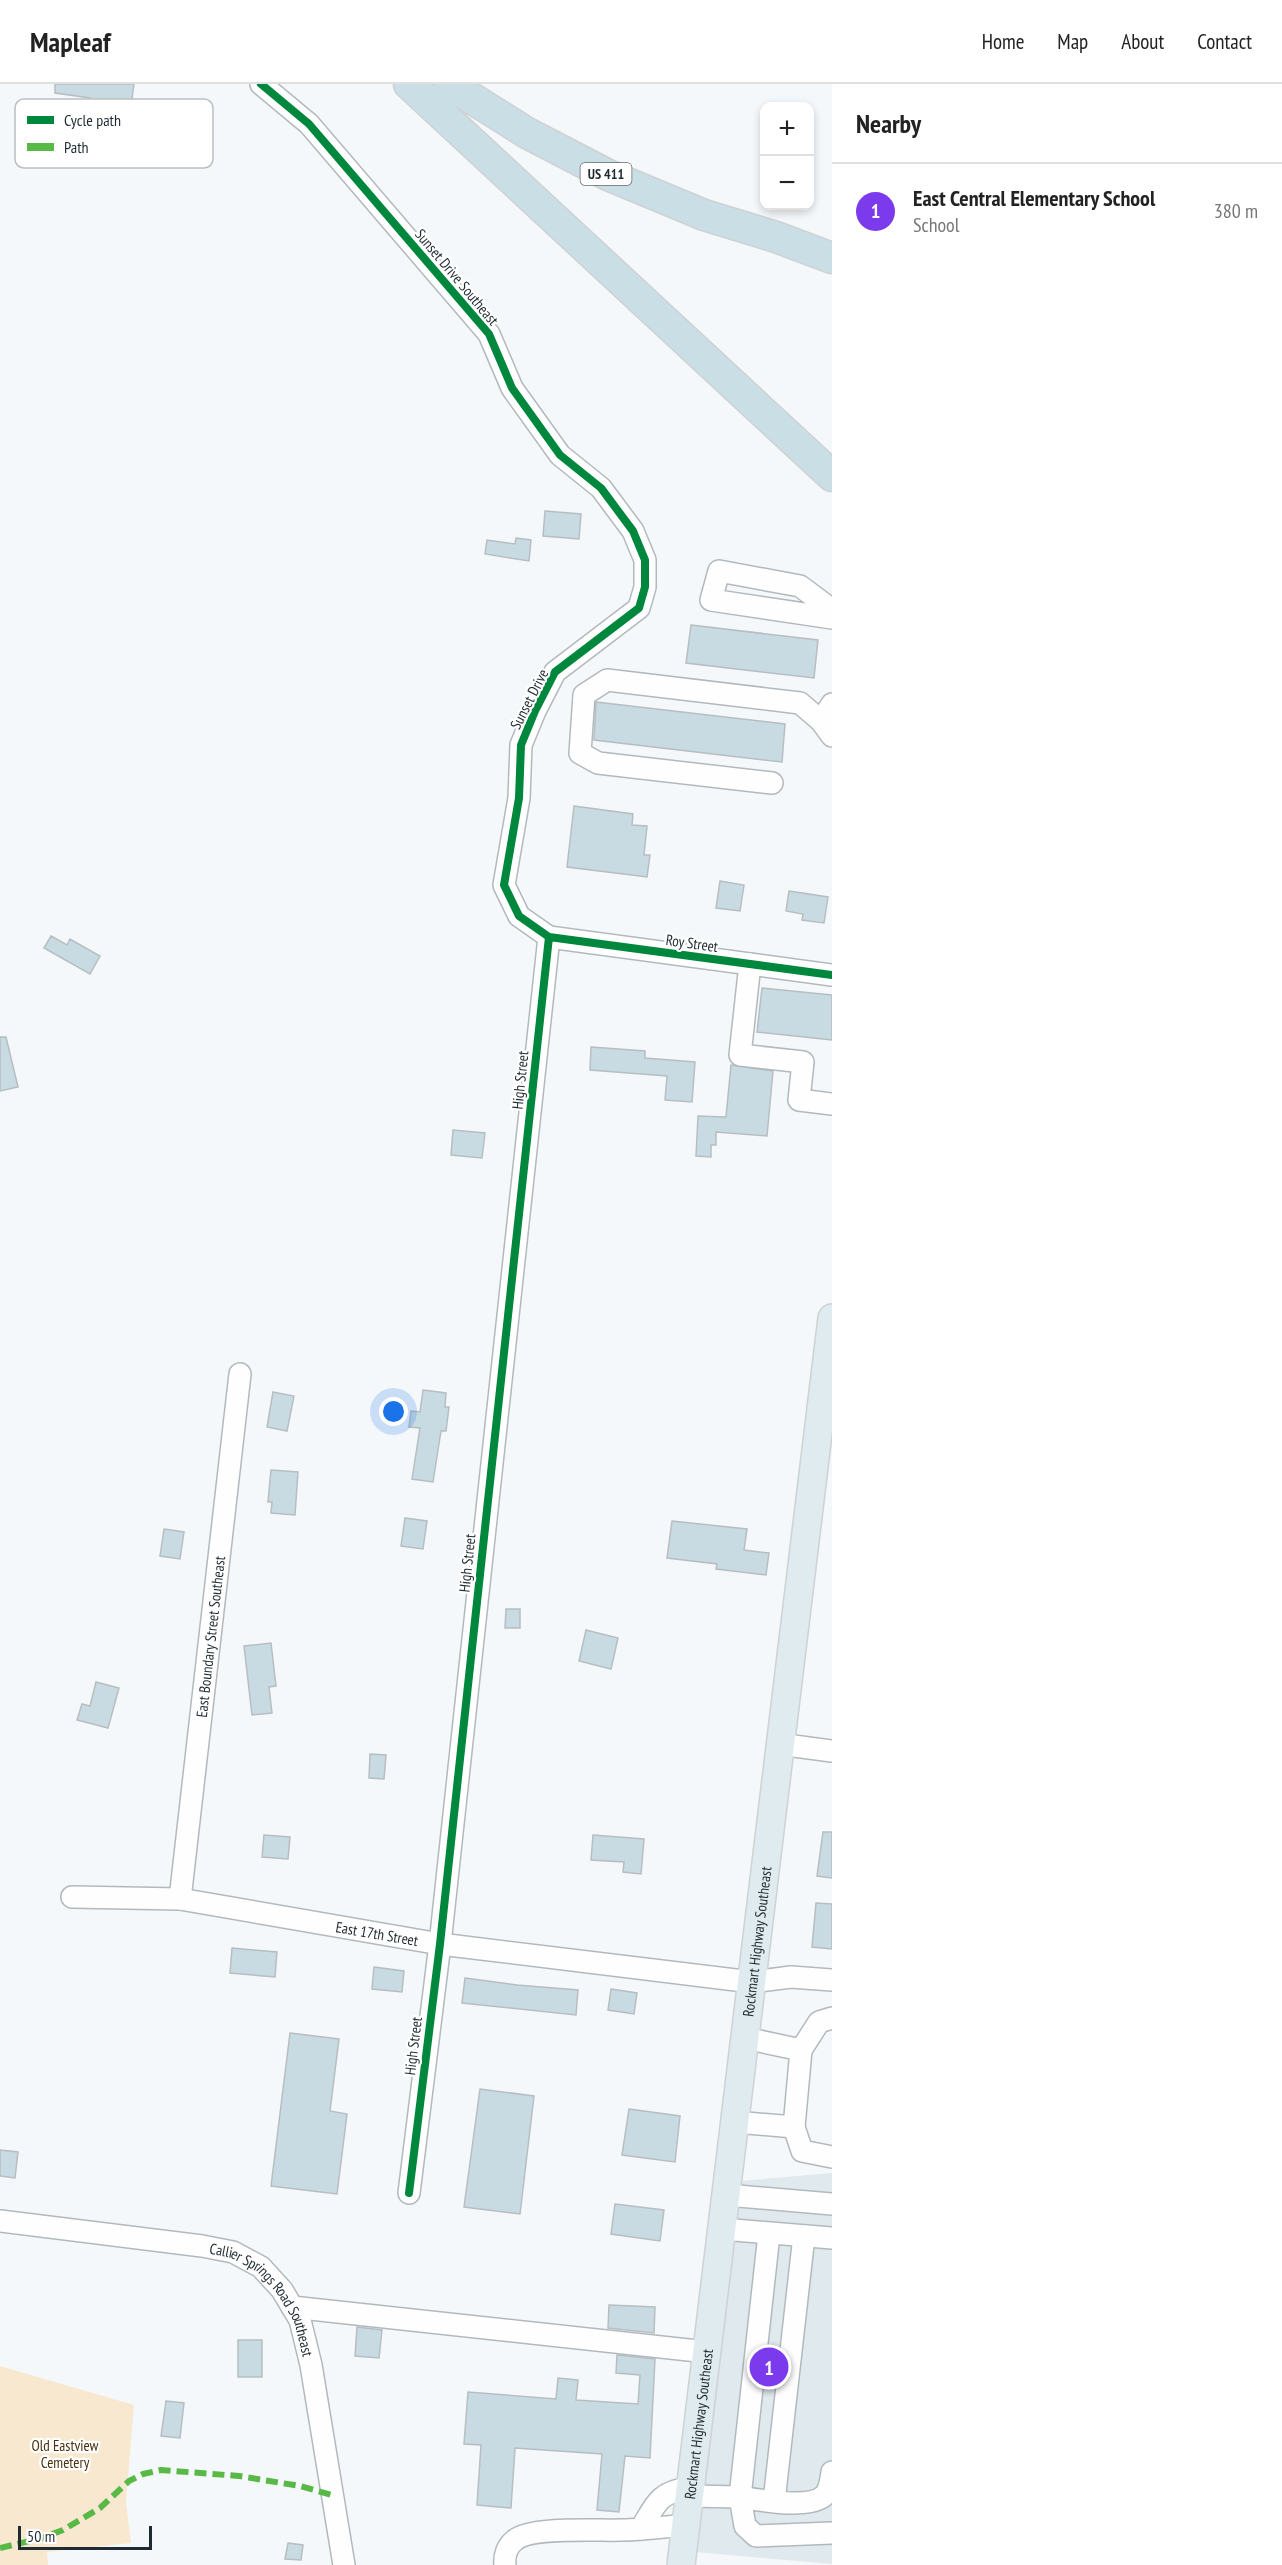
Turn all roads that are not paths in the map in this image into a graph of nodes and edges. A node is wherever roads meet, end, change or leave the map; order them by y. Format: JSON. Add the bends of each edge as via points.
{"nodes":[{"id":1,"x":261,"y":84,"type":"edge"},
{"id":2,"x":409,"y":84,"type":"edge"},
{"id":3,"x":449,"y":84,"type":"edge"},
{"id":4,"x":776,"y":237,"type":"junction"},
{"id":5,"x":832,"y":248,"type":"edge"},
{"id":6,"x":832,"y":258,"type":"edge"},
{"id":7,"x":832,"y":476,"type":"edge"},
{"id":8,"x":633,"y":531,"type":"joint"},
{"id":9,"x":832,"y":610,"type":"edge"},
{"id":10,"x":832,"y":618,"type":"edge"},
{"id":11,"x":828,"y":720,"type":"edge"},
{"id":12,"x":772,"y":783,"type":"dead end"},
{"id":13,"x":549,"y":937,"type":"junction"},
{"id":14,"x":750,"y":964,"type":"junction"},
{"id":15,"x":832,"y":975,"type":"edge"},
{"id":16,"x":832,"y":1104,"type":"edge"},
{"id":17,"x":832,"y":1318,"type":"edge"},
{"id":18,"x":240,"y":1374,"type":"dead end"},
{"id":19,"x":779,"y":1744,"type":"junction"},
{"id":20,"x":832,"y":1751,"type":"edge"},
{"id":21,"x":72,"y":1897,"type":"dead end"},
{"id":22,"x":180,"y":1899,"type":"junction"},
{"id":23,"x":440,"y":1944,"type":"junction"},
{"id":24,"x":832,"y":1980,"type":"edge"},
{"id":25,"x":752,"y":1982,"type":"junction"},
{"id":26,"x":832,"y":2018,"type":"edge"},
{"id":27,"x":745,"y":2038,"type":"junction"},
{"id":28,"x":801,"y":2050,"type":"junction"},
{"id":29,"x":735,"y":2122,"type":"junction"},
{"id":30,"x":794,"y":2127,"type":"junction"},
{"id":31,"x":832,"y":2157,"type":"edge"},
{"id":32,"x":409,"y":2193,"type":"dead end"},
{"id":33,"x":726,"y":2195,"type":"junction"},
{"id":34,"x":832,"y":2204,"type":"edge"},
{"id":35,"x":0,"y":2221,"type":"edge"},
{"id":36,"x":722,"y":2229,"type":"junction"},
{"id":37,"x":769,"y":2234,"type":"junction"},
{"id":38,"x":804,"y":2236,"type":"junction"},
{"id":39,"x":832,"y":2238,"type":"edge"},
{"id":40,"x":292,"y":2307,"type":"junction"},
{"id":41,"x":707,"y":2352,"type":"junction"},
{"id":42,"x":832,"y":2472,"type":"edge"},
{"id":43,"x":690,"y":2492,"type":"junction"},
{"id":44,"x":740,"y":2497,"type":"junction"},
{"id":45,"x":774,"y":2501,"type":"junction"},
{"id":46,"x":686,"y":2525,"type":"junction"},
{"id":47,"x":641,"y":2529,"type":"junction"},
{"id":48,"x":832,"y":2534,"type":"edge"},
{"id":49,"x":344,"y":2565,"type":"edge"},
{"id":50,"x":506,"y":2565,"type":"edge"},
{"id":51,"x":681,"y":2565,"type":"edge"}],
"edges":[{"from":1,"to":8,"type":"street","name":"Sunset Drive Southeast","via":[[309,124],[489,334],[512,388],[560,455],[601,488]]},
{"from":2,"to":7,"type":"highway"},
{"from":3,"to":4,"type":"highway","number":"US 411","via":[[527,134],[608,175],[704,215]]},
{"from":4,"to":5,"type":"highway","number":"US 411"},
{"from":4,"to":6,"type":"highway"},
{"from":8,"to":13,"type":"street","name":"Sunset Drive","via":[[645,560],[645,587],[639,608],[555,672],[521,746],[519,798],[504,885],[519,916]]},
{"from":9,"to":10,"type":"street","via":[[800,586],[719,572],[711,600]]},
{"from":11,"to":12,"type":"street","via":[[800,703],[607,680],[584,695],[580,753],[598,763]]},
{"from":13,"to":14,"type":"street","name":"Roy Street"},
{"from":13,"to":23,"type":"street","name":"High Street"},
{"from":14,"to":15,"type":"street","name":"Roy Street"},
{"from":14,"to":16,"type":"street","via":[[740,1055],[803,1062],[799,1100]]},
{"from":17,"to":19,"type":"main road","name":"Rockmart Highway Southeast"},
{"from":18,"to":22,"type":"street","name":"East Boundary Street Southeast"},
{"from":19,"to":20,"type":"street"},
{"from":19,"to":25,"type":"main road","name":"Rockmart Highway Southeast"},
{"from":21,"to":22,"type":"street","name":"East 17th Street"},
{"from":22,"to":23,"type":"street","name":"East 17th Street"},
{"from":23,"to":25,"type":"street","name":"East 17th Street"},
{"from":23,"to":32,"type":"street","name":"High Street"},
{"from":24,"to":25,"type":"street","name":"East 17th Street","via":[[791,1977]]},
{"from":25,"to":27,"type":"main road","name":"Rockmart Highway Southeast"},
{"from":26,"to":28,"type":"street","via":[[819,2022]]},
{"from":27,"to":28,"type":"street"},
{"from":27,"to":29,"type":"main road","name":"Rockmart Highway Southeast"},
{"from":28,"to":30,"type":"street"},
{"from":29,"to":30,"type":"street"},
{"from":29,"to":33,"type":"main road","name":"Rockmart Highway Southeast"},
{"from":30,"to":31,"type":"street","via":[[802,2151]]},
{"from":33,"to":34,"type":"street"},
{"from":33,"to":36,"type":"main road","name":"Rockmart Highway Southeast"},
{"from":35,"to":40,"type":"street","name":"Callier Springs Road Southeast","via":[[233,2252],[261,2267]]},
{"from":36,"to":37,"type":"street"},
{"from":36,"to":41,"type":"main road","name":"Rockmart Highway Southeast"},
{"from":37,"to":38,"type":"street"},
{"from":37,"to":44,"type":"street"},
{"from":38,"to":39,"type":"street"},
{"from":38,"to":45,"type":"street"},
{"from":40,"to":41,"type":"street"},
{"from":40,"to":49,"type":"street","name":"Callier Springs Road Southeast","via":[[300,2320],[311,2365]]},
{"from":41,"to":43,"type":"main road","name":"Rockmart Highway Southeast"},
{"from":42,"to":45,"type":"street","via":[[827,2490],[818,2500]]},
{"from":43,"to":44,"type":"street"},
{"from":43,"to":46,"type":"main road","name":"Rockmart Highway Southeast"},
{"from":43,"to":47,"type":"street","via":[[674,2490],[659,2499]]},
{"from":44,"to":45,"type":"street"},
{"from":44,"to":48,"type":"street","via":[[744,2526],[756,2536]]},
{"from":46,"to":47,"type":"street"},
{"from":46,"to":51,"type":"main road","name":"Rockmart Highway Southeast"},
{"from":47,"to":50,"type":"street","via":[[531,2534],[516,2539],[508,2547]]}]}
